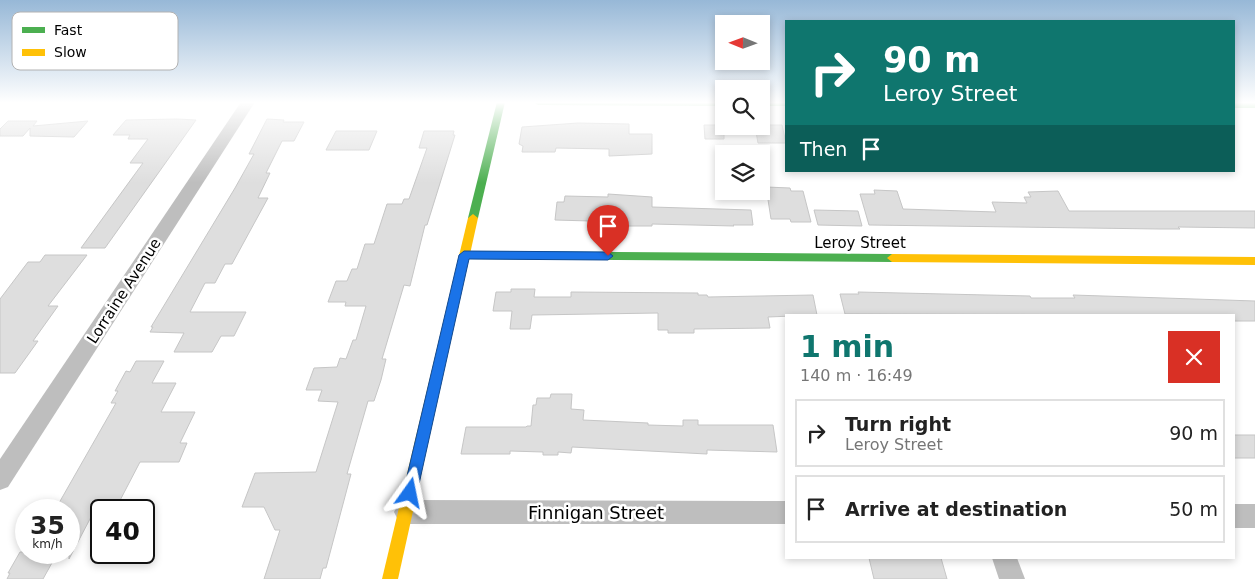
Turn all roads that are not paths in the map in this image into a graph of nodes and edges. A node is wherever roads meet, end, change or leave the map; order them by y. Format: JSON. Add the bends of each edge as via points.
{"nodes":[{"id":1,"x":230,"y":129,"type":"edge"},
{"id":2,"x":494,"y":129,"type":"edge"},
{"id":3,"x":464,"y":255,"type":"junction"},
{"id":4,"x":1255,"y":261,"type":"edge"},
{"id":5,"x":0,"y":480,"type":"edge"},
{"id":6,"x":406,"y":512,"type":"junction"},
{"id":7,"x":785,"y":513,"type":"edge"},
{"id":8,"x":1235,"y":516,"type":"edge"},
{"id":9,"x":1255,"y":516,"type":"edge"},
{"id":10,"x":1005,"y":559,"type":"edge"},
{"id":11,"x":390,"y":579,"type":"edge"},
{"id":12,"x":1012,"y":579,"type":"edge"}],
"edges":[{"from":1,"to":5,"type":"street","name":"Lorraine Avenue"},
{"from":2,"to":3,"type":"street"},
{"from":3,"to":4,"type":"street","name":"Leroy Street"},
{"from":3,"to":6,"type":"street"},
{"from":6,"to":7,"type":"street","name":"Finnigan Street"},
{"from":6,"to":11,"type":"street"},
{"from":8,"to":9,"type":"street"},
{"from":10,"to":12,"type":"street"}]}
